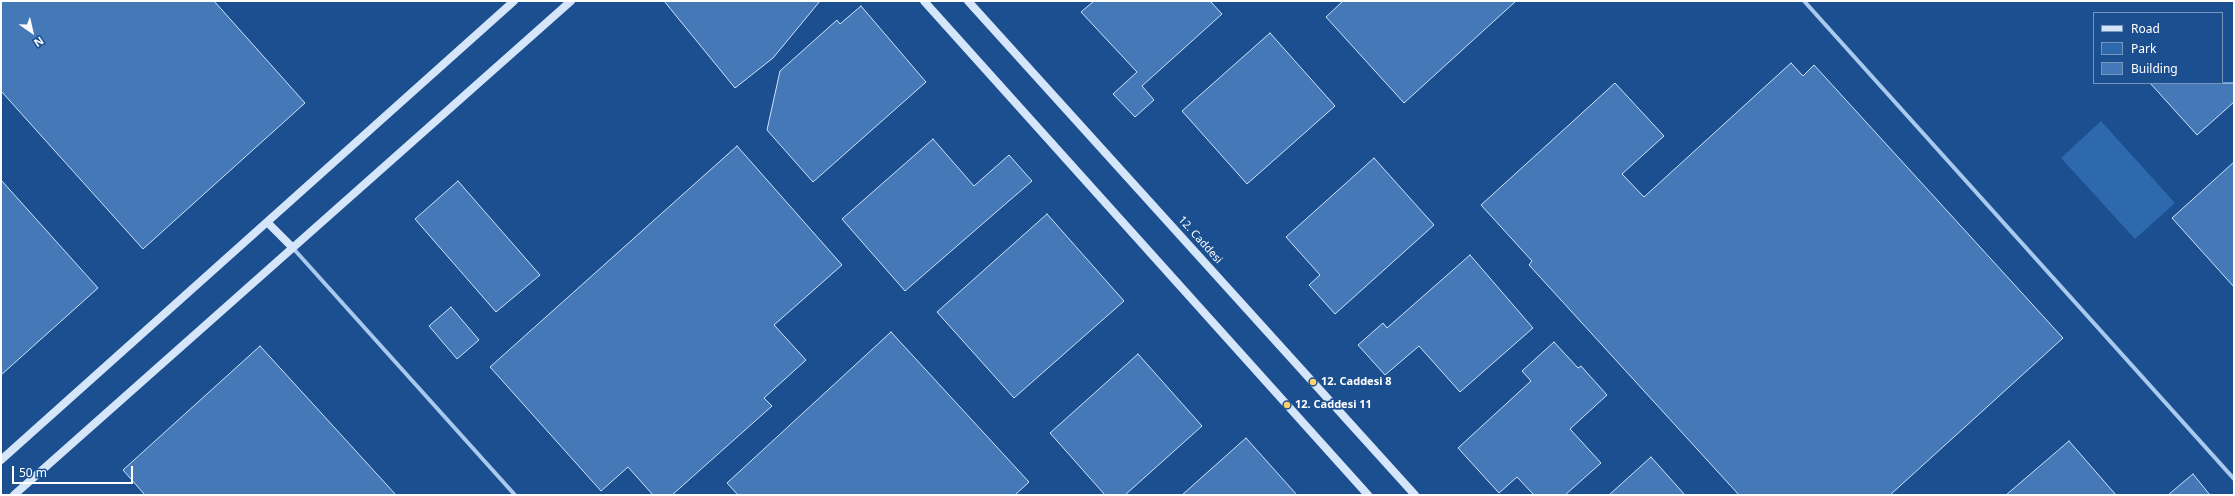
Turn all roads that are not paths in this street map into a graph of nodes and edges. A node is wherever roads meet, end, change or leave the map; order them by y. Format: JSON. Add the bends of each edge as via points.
{"nodes":[{"id":1,"x":514,"y":1,"type":"edge"},
{"id":2,"x":571,"y":1,"type":"edge"},
{"id":3,"x":924,"y":1,"type":"edge"},
{"id":4,"x":968,"y":1,"type":"edge"},
{"id":5,"x":1804,"y":1,"type":"edge"},
{"id":6,"x":268,"y":223,"type":"junction"},
{"id":7,"x":292,"y":247,"type":"junction"},
{"id":8,"x":1,"y":460,"type":"edge"},
{"id":9,"x":2234,"y":479,"type":"edge"},
{"id":10,"x":14,"y":495,"type":"edge"},
{"id":11,"x":515,"y":495,"type":"edge"},
{"id":12,"x":1368,"y":495,"type":"edge"},
{"id":13,"x":1415,"y":495,"type":"edge"}],
"edges":[{"from":1,"to":6,"type":"street"},
{"from":2,"to":7,"type":"street"},
{"from":3,"to":12,"type":"street"},
{"from":4,"to":13,"type":"street","name":"12. Caddesi"},
{"from":5,"to":9,"type":"street"},
{"from":6,"to":7,"type":"street"},
{"from":6,"to":8,"type":"street"},
{"from":7,"to":10,"type":"street"},
{"from":7,"to":11,"type":"street"}]}
